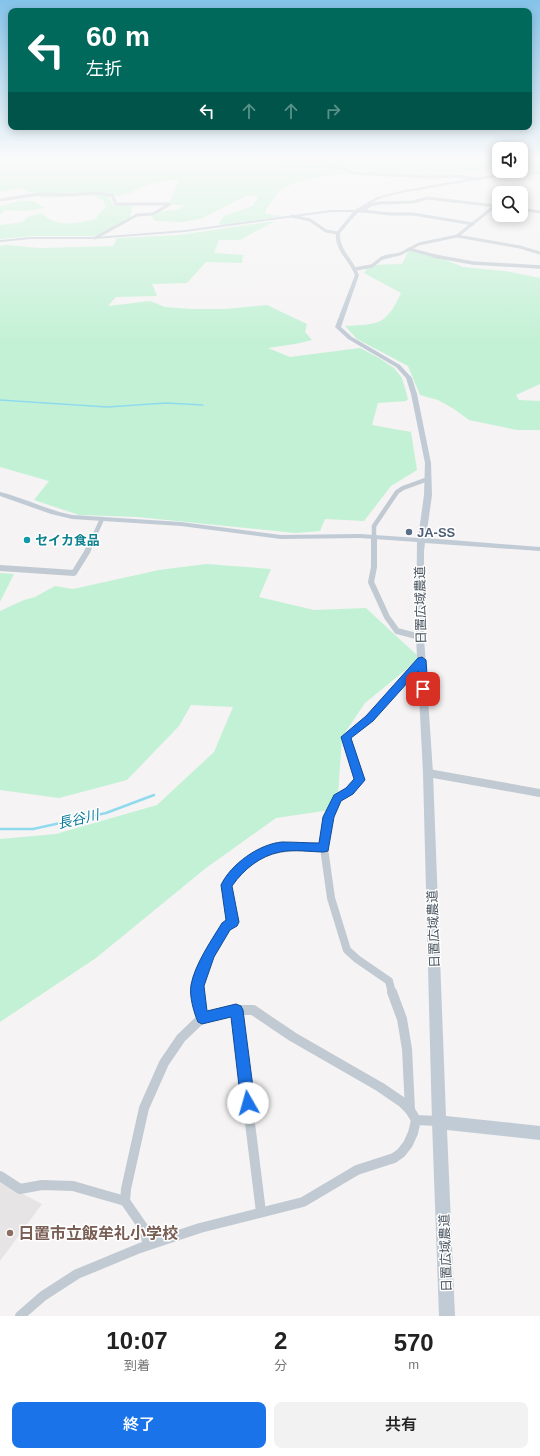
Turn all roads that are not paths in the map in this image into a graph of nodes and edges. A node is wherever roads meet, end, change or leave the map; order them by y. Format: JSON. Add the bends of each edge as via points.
{"nodes":[{"id":1,"x":127,"y":220,"type":"edge"},
{"id":2,"x":265,"y":220,"type":"edge"},
{"id":3,"x":311,"y":220,"type":"edge"},
{"id":4,"x":351,"y":220,"type":"edge"},
{"id":5,"x":451,"y":220,"type":"edge"},
{"id":6,"x":476,"y":220,"type":"edge"},
{"id":7,"x":473,"y":224,"type":"junction"},
{"id":8,"x":338,"y":233,"type":"junction"},
{"id":9,"x":457,"y":236,"type":"junction"},
{"id":10,"x":95,"y":238,"type":"junction"},
{"id":11,"x":0,"y":241,"type":"edge"},
{"id":12,"x":409,"y":249,"type":"junction"},
{"id":13,"x":540,"y":253,"type":"edge"},
{"id":14,"x":540,"y":267,"type":"edge"},
{"id":15,"x":355,"y":269,"type":"junction"},
{"id":16,"x":428,"y":479,"type":"junction"},
{"id":17,"x":0,"y":494,"type":"edge"},
{"id":18,"x":102,"y":519,"type":"junction"},
{"id":19,"x":374,"y":536,"type":"junction"},
{"id":20,"x":421,"y":540,"type":"junction"},
{"id":21,"x":540,"y":549,"type":"edge"},
{"id":22,"x":0,"y":568,"type":"edge"},
{"id":23,"x":420,"y":637,"type":"junction"},
{"id":24,"x":422,"y":660,"type":"junction"},
{"id":25,"x":428,"y":773,"type":"junction"},
{"id":26,"x":540,"y":794,"type":"edge"},
{"id":27,"x":324,"y":848,"type":"junction"},
{"id":28,"x":236,"y":1010,"type":"junction"},
{"id":29,"x":202,"y":1018,"type":"junction"},
{"id":30,"x":410,"y":1110,"type":"junction"},
{"id":31,"x":416,"y":1120,"type":"junction"},
{"id":32,"x":440,"y":1122,"type":"junction"},
{"id":33,"x":540,"y":1133,"type":"edge"},
{"id":34,"x":0,"y":1176,"type":"edge"},
{"id":35,"x":126,"y":1201,"type":"junction"},
{"id":36,"x":261,"y":1212,"type":"junction"},
{"id":37,"x":148,"y":1245,"type":"junction"},
{"id":38,"x":20,"y":1316,"type":"edge"},
{"id":39,"x":447,"y":1316,"type":"edge"}],
"edges":[{"from":1,"to":10,"type":"street"},
{"from":2,"to":10,"type":"street","via":[[211,229]]},
{"from":3,"to":8,"type":"street","via":[[320,224],[326,231]]},
{"from":4,"to":8,"type":"street"},
{"from":5,"to":7,"type":"street"},
{"from":6,"to":7,"type":"street"},
{"from":7,"to":9,"type":"street"},
{"from":8,"to":15,"type":"street","via":[[337,241]]},
{"from":9,"to":12,"type":"street","via":[[430,241]]},
{"from":9,"to":13,"type":"street"},
{"from":10,"to":11,"type":"street","via":[[31,238]]},
{"from":12,"to":14,"type":"street","via":[[453,261]]},
{"from":12,"to":15,"type":"street","via":[[382,258],[372,266]]},
{"from":15,"to":16,"type":"street","name":"日置広域農道","via":[[355,282],[338,327],[350,338],[398,366],[409,378],[427,456]]},
{"from":16,"to":19,"type":"street","via":[[397,492],[376,522]]},
{"from":16,"to":20,"type":"street","name":"日置広域農道"},
{"from":17,"to":18,"type":"street","via":[[21,499],[63,516]]},
{"from":18,"to":19,"type":"street","via":[[180,524],[282,537]]},
{"from":18,"to":22,"type":"street","via":[[74,573]]},
{"from":19,"to":20,"type":"street"},
{"from":19,"to":23,"type":"street","via":[[372,586],[398,631]]},
{"from":20,"to":21,"type":"street"},
{"from":20,"to":23,"type":"street","name":"日置広域農道"},
{"from":23,"to":24,"type":"street","name":"日置広域農道"},
{"from":24,"to":25,"type":"street","name":"日置広域農道"},
{"from":24,"to":27,"type":"street","via":[[370,718],[346,737],[360,780],[350,791],[338,798],[328,817]]},
{"from":25,"to":26,"type":"street"},
{"from":25,"to":32,"type":"street","name":"日置広域農道"},
{"from":27,"to":29,"type":"street","via":[[281,847],[256,856],[236,872],[227,885],[233,922],[226,926],[209,955],[197,986]]},
{"from":27,"to":30,"type":"street","via":[[331,898],[347,950],[389,982],[402,1019],[407,1049]]},
{"from":28,"to":29,"type":"street"},
{"from":28,"to":30,"type":"street","via":[[253,1010],[293,1037],[380,1087]]},
{"from":28,"to":36,"type":"street"},
{"from":29,"to":35,"type":"street","via":[[181,1038],[164,1063],[144,1108],[126,1189]]},
{"from":30,"to":31,"type":"street"},
{"from":31,"to":32,"type":"street"},
{"from":31,"to":36,"type":"street","via":[[408,1144],[394,1158],[357,1170],[303,1202]]},
{"from":32,"to":33,"type":"street"},
{"from":32,"to":39,"type":"street","name":"日置広域農道"},
{"from":34,"to":35,"type":"street","via":[[20,1188],[42,1185],[73,1186]]},
{"from":35,"to":37,"type":"street","via":[[143,1227]]},
{"from":36,"to":37,"type":"street"},
{"from":37,"to":38,"type":"street","via":[[77,1274],[43,1296]]}]}
